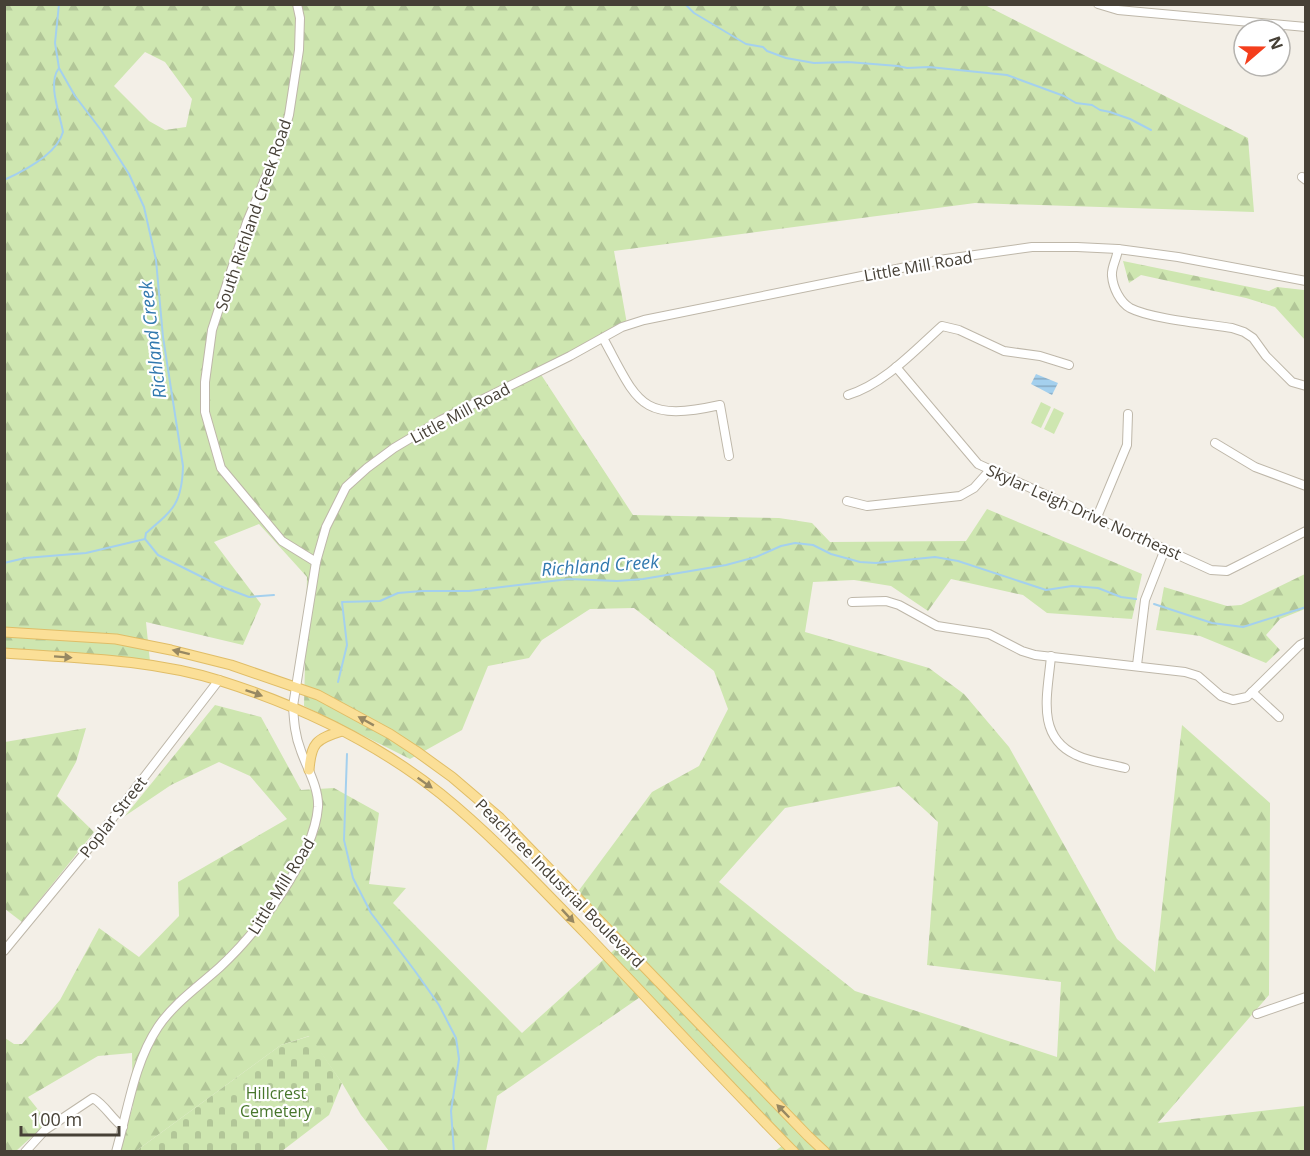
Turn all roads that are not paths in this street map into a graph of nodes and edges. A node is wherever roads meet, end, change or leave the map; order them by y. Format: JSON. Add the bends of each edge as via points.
{"nodes":[{"id":1,"x":297,"y":4,"type":"edge"},
{"id":2,"x":1098,"y":4,"type":"edge"},
{"id":3,"x":1305,"y":27,"type":"edge"},
{"id":4,"x":1118,"y":249,"type":"junction"},
{"id":5,"x":1305,"y":281,"type":"edge"},
{"id":6,"x":603,"y":338,"type":"junction"},
{"id":7,"x":1069,"y":365,"type":"dead end"},
{"id":8,"x":896,"y":367,"type":"junction"},
{"id":9,"x":1305,"y":386,"type":"edge"},
{"id":10,"x":848,"y":396,"type":"dead end"},
{"id":11,"x":1128,"y":414,"type":"dead end"},
{"id":12,"x":1215,"y":442,"type":"dead end"},
{"id":13,"x":729,"y":456,"type":"dead end"},
{"id":14,"x":990,"y":470,"type":"junction"},
{"id":15,"x":1305,"y":486,"type":"edge"},
{"id":16,"x":847,"y":501,"type":"dead end"},
{"id":17,"x":1097,"y":517,"type":"junction"},
{"id":18,"x":1305,"y":531,"type":"edge"},
{"id":19,"x":1165,"y":549,"type":"junction"},
{"id":20,"x":316,"y":562,"type":"junction"},
{"id":21,"x":852,"y":602,"type":"dead end"},
{"id":22,"x":4,"y":632,"type":"edge"},
{"id":23,"x":1305,"y":642,"type":"edge"},
{"id":24,"x":4,"y":652,"type":"edge"},
{"id":25,"x":1051,"y":656,"type":"junction"},
{"id":26,"x":1137,"y":665,"type":"junction"},
{"id":27,"x":219,"y":681,"type":"junction"},
{"id":28,"x":297,"y":687,"type":"junction"},
{"id":29,"x":1252,"y":692,"type":"junction"},
{"id":30,"x":293,"y":706,"type":"junction"},
{"id":31,"x":1279,"y":717,"type":"dead end"},
{"id":32,"x":342,"y":731,"type":"junction"},
{"id":33,"x":1125,"y":768,"type":"dead end"},
{"id":34,"x":309,"y":770,"type":"junction"},
{"id":35,"x":623,"y":945,"type":"junction"},
{"id":36,"x":4,"y":951,"type":"edge"},
{"id":37,"x":608,"y":958,"type":"junction"},
{"id":38,"x":1305,"y":998,"type":"edge"},
{"id":39,"x":1257,"y":1014,"type":"dead end"},
{"id":40,"x":123,"y":1127,"type":"junction"},
{"id":41,"x":25,"y":1152,"type":"edge"},
{"id":42,"x":116,"y":1152,"type":"edge"},
{"id":43,"x":794,"y":1152,"type":"edge"},
{"id":44,"x":825,"y":1152,"type":"edge"}],
"edges":[{"from":1,"to":20,"type":"street","name":"South Richland Creek Road","via":[[299,50],[289,115],[247,222],[213,330],[205,412],[221,468],[282,541]]},
{"from":2,"to":3,"type":"street","via":[[1129,11]]},
{"from":4,"to":5,"type":"street","name":"Little Mill Road"},
{"from":4,"to":6,"type":"street","name":"Little Mill Road","via":[[1032,247],[946,259],[644,320]]},
{"from":4,"to":9,"type":"street","via":[[1112,274],[1114,285],[1122,301],[1131,308],[1244,332],[1292,382]]},
{"from":6,"to":13,"type":"street","via":[[632,390],[648,405],[682,412],[720,405]]},
{"from":6,"to":20,"type":"street","name":"Little Mill Road","via":[[441,420],[367,468],[346,487],[326,527]]},
{"from":7,"to":8,"type":"street","via":[[1004,351],[942,326]]},
{"from":8,"to":10,"type":"street","via":[[864,391]]},
{"from":8,"to":14,"type":"street","name":"Skylar Leigh Drive Northeast","via":[[978,464]]},
{"from":11,"to":17,"type":"street","via":[[1127,444]]},
{"from":12,"to":15,"type":"street","via":[[1255,467]]},
{"from":14,"to":16,"type":"street","via":[[974,488],[960,496],[867,506]]},
{"from":14,"to":17,"type":"street","name":"Skylar Leigh Drive Northeast"},
{"from":17,"to":19,"type":"street","name":"Skylar Leigh Drive Northeast"},
{"from":18,"to":19,"type":"street","name":"Skylar Leigh Drive Northeast","via":[[1227,570],[1211,570]]},
{"from":19,"to":26,"type":"street","via":[[1145,600]]},
{"from":20,"to":28,"type":"street","name":"Little Mill Road"},
{"from":21,"to":25,"type":"street","via":[[886,601],[937,626],[989,634],[1022,651]]},
{"from":28,"to":22,"type":"main road","name":"Peachtree Industrial Boulevard","one_way":true,"via":[[231,665],[116,639]]},
{"from":23,"to":29,"type":"street"},
{"from":24,"to":27,"type":"main road","name":"Peachtree Industrial Boulevard","one_way":true,"via":[[113,660]]},
{"from":25,"to":26,"type":"street"},
{"from":25,"to":33,"type":"street","via":[[1046,718],[1060,746],[1077,756]]},
{"from":26,"to":29,"type":"street","via":[[1198,676],[1221,696],[1233,700]]},
{"from":27,"to":30,"type":"main road","name":"Peachtree Industrial Boulevard","one_way":true},
{"from":27,"to":36,"type":"street","name":"Poplar Street"},
{"from":28,"to":30,"type":"street","name":"Little Mill Road"},
{"from":35,"to":28,"type":"main road","name":"Peachtree Industrial Boulevard","one_way":true,"via":[[500,818],[452,777],[390,735]]},
{"from":29,"to":31,"type":"street"},
{"from":30,"to":32,"type":"main road","name":"Peachtree Industrial Boulevard"},
{"from":30,"to":34,"type":"street","name":"Little Mill Road","via":[[294,730]]},
{"from":32,"to":34,"type":"main road","via":[[321,738],[310,750]]},
{"from":32,"to":37,"type":"main road","name":"Peachtree Industrial Boulevard","one_way":true,"via":[[441,794],[542,888]]},
{"from":34,"to":40,"type":"street","name":"Little Mill Road","via":[[318,804],[315,831],[304,854],[250,938],[168,1013],[157,1028],[143,1054]]},
{"from":35,"to":37,"type":"main road"},
{"from":44,"to":35,"type":"main road","name":"Peachtree Industrial Boulevard","one_way":true},
{"from":37,"to":43,"type":"main road","name":"Peachtree Industrial Boulevard"},
{"from":38,"to":39,"type":"street"},
{"from":40,"to":41,"type":"street","via":[[105,1105],[93,1098],[45,1130]]},
{"from":40,"to":42,"type":"street","name":"Little Mill Road"}]}
